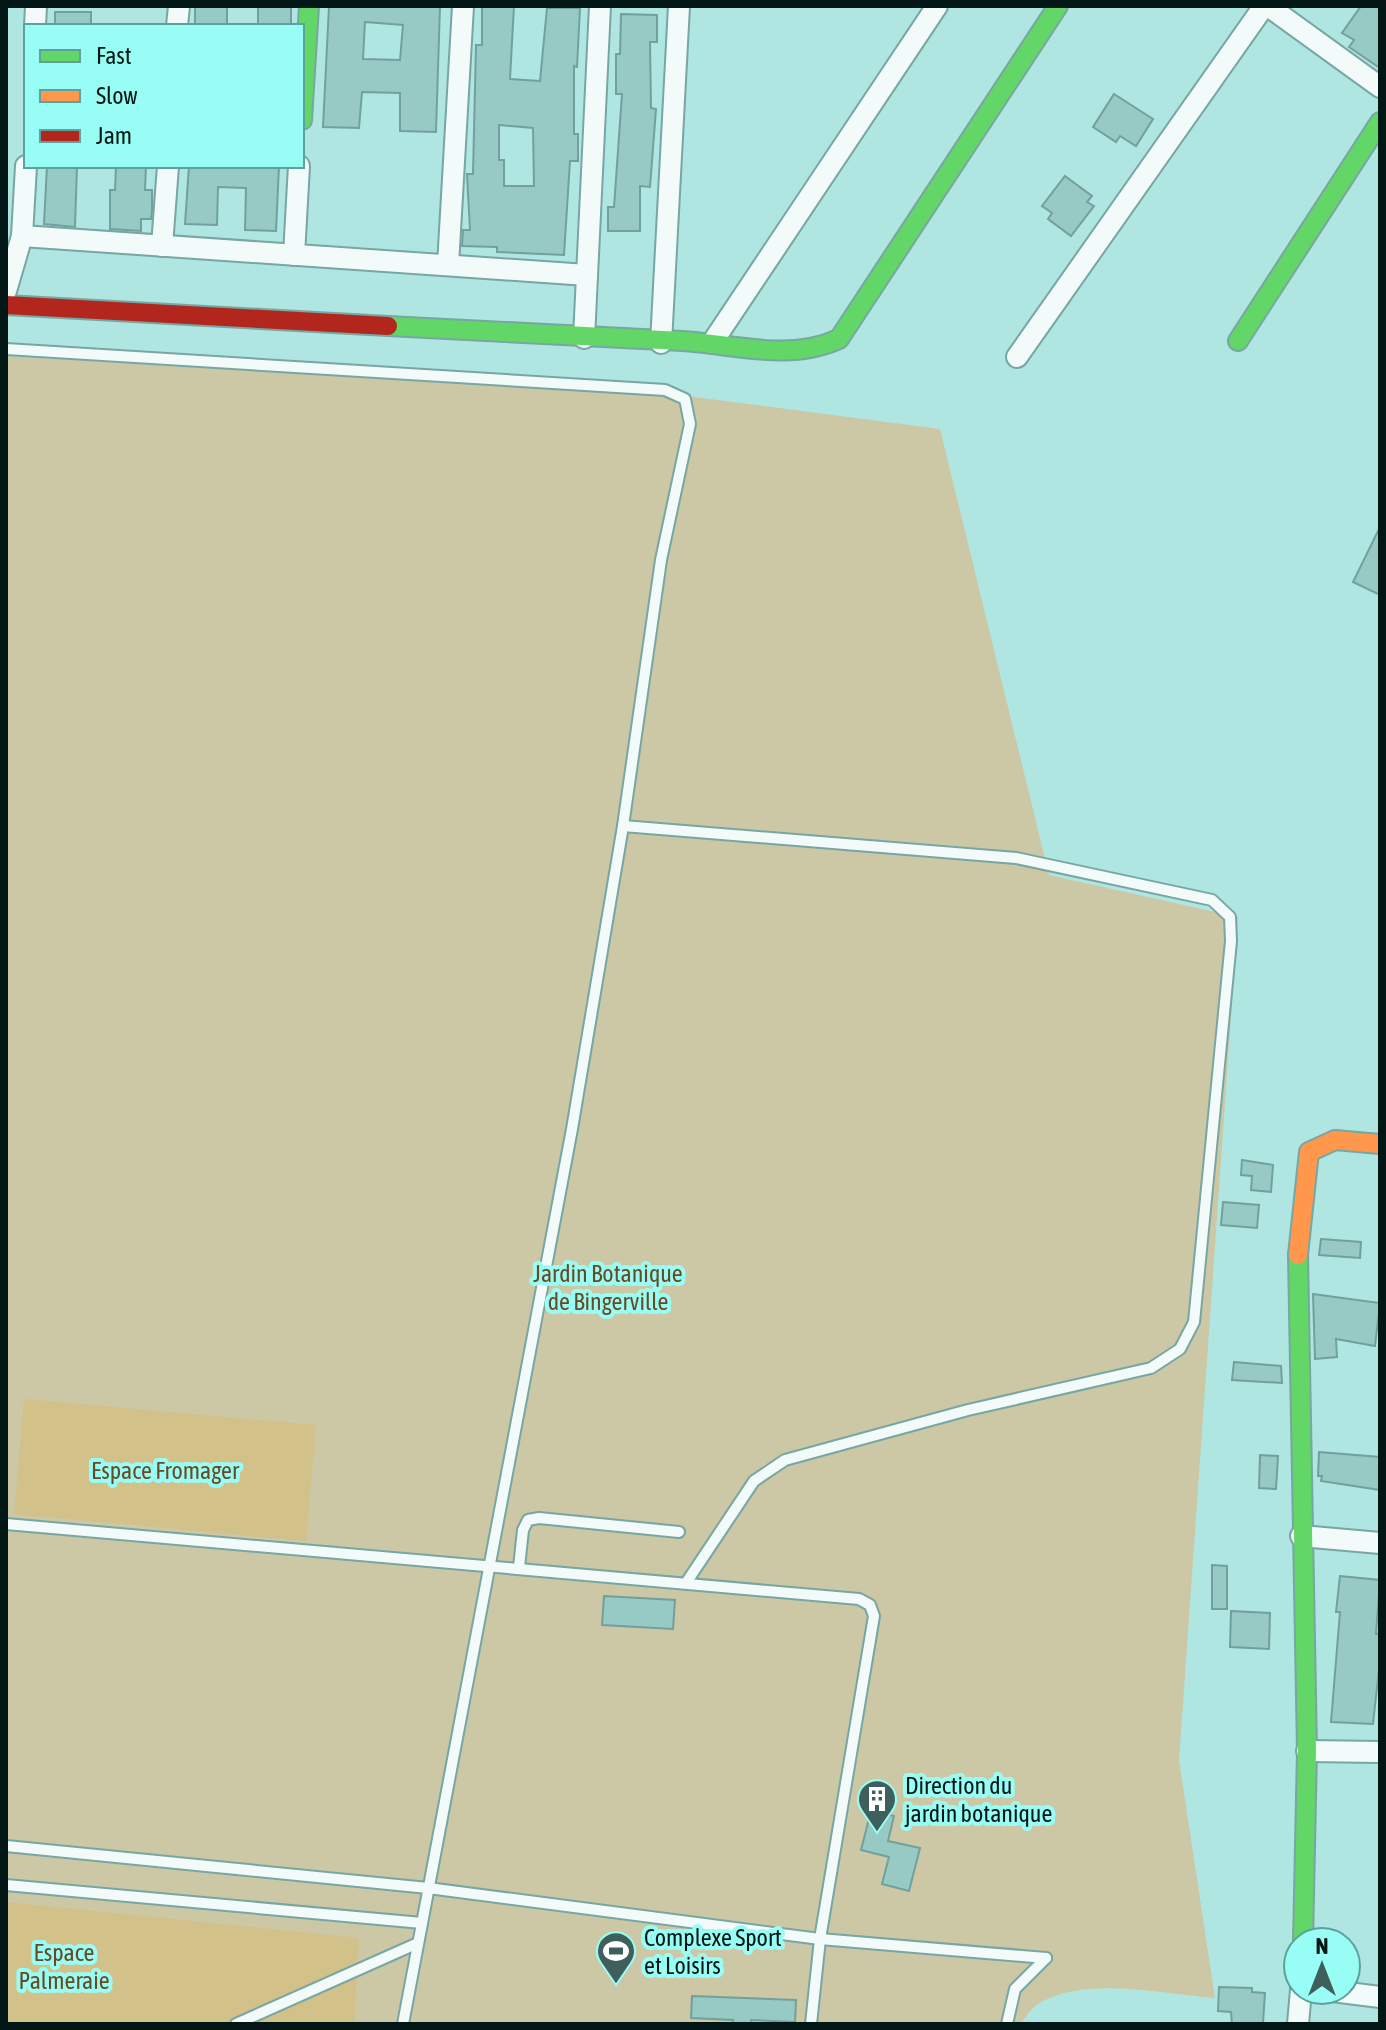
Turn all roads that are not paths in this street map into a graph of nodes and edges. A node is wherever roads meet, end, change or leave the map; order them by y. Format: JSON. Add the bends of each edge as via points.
{"nodes":[{"id":1,"x":309,"y":6,"type":"edge"},
{"id":2,"x":463,"y":6,"type":"edge"},
{"id":3,"x":600,"y":6,"type":"edge"},
{"id":4,"x":679,"y":6,"type":"edge"},
{"id":5,"x":937,"y":6,"type":"edge"},
{"id":6,"x":1058,"y":6,"type":"edge"},
{"id":7,"x":1266,"y":6,"type":"edge"},
{"id":8,"x":304,"y":87,"type":"edge"},
{"id":9,"x":1380,"y":87,"type":"edge"},
{"id":10,"x":1380,"y":122,"type":"edge"},
{"id":11,"x":26,"y":168,"type":"edge"},
{"id":12,"x":168,"y":168,"type":"edge"},
{"id":13,"x":299,"y":168,"type":"edge"},
{"id":14,"x":22,"y":236,"type":"junction"},
{"id":15,"x":162,"y":246,"type":"junction"},
{"id":16,"x":294,"y":255,"type":"junction"},
{"id":17,"x":448,"y":265,"type":"junction"},
{"id":18,"x":587,"y":275,"type":"junction"},
{"id":19,"x":6,"y":291,"type":"edge"},
{"id":20,"x":6,"y":305,"type":"edge"},
{"id":21,"x":584,"y":338,"type":"junction"},
{"id":22,"x":1238,"y":341,"type":"dead end"},
{"id":23,"x":661,"y":343,"type":"junction"},
{"id":24,"x":712,"y":343,"type":"junction"},
{"id":25,"x":6,"y":349,"type":"edge"},
{"id":26,"x":1017,"y":357,"type":"dead end"},
{"id":27,"x":623,"y":826,"type":"junction"},
{"id":28,"x":1380,"y":1144,"type":"edge"},
{"id":29,"x":6,"y":1524,"type":"edge"},
{"id":30,"x":679,"y":1532,"type":"dead end"},
{"id":31,"x":1301,"y":1536,"type":"junction"},
{"id":32,"x":1380,"y":1543,"type":"edge"},
{"id":33,"x":490,"y":1564,"type":"junction"},
{"id":34,"x":519,"y":1567,"type":"junction"},
{"id":35,"x":686,"y":1583,"type":"junction"},
{"id":36,"x":1307,"y":1751,"type":"junction"},
{"id":37,"x":1380,"y":1752,"type":"edge"},
{"id":38,"x":6,"y":1846,"type":"edge"},
{"id":39,"x":6,"y":1885,"type":"edge"},
{"id":40,"x":428,"y":1888,"type":"junction"},
{"id":41,"x":422,"y":1923,"type":"junction"},
{"id":42,"x":1303,"y":1926,"type":"edge"},
{"id":43,"x":820,"y":1939,"type":"junction"},
{"id":44,"x":418,"y":1943,"type":"junction"},
{"id":45,"x":236,"y":2024,"type":"edge"},
{"id":46,"x":403,"y":2024,"type":"edge"},
{"id":47,"x":811,"y":2024,"type":"edge"},
{"id":48,"x":1007,"y":2024,"type":"edge"}],
"edges":[{"from":1,"to":8,"type":"street"},
{"from":2,"to":17,"type":"street"},
{"from":3,"to":18,"type":"street"},
{"from":4,"to":23,"type":"street"},
{"from":5,"to":24,"type":"street"},
{"from":6,"to":24,"type":"street","via":[[839,339],[821,349]]},
{"from":7,"to":9,"type":"street"},
{"from":7,"to":26,"type":"street"},
{"from":10,"to":22,"type":"street"},
{"from":11,"to":14,"type":"street"},
{"from":12,"to":15,"type":"street"},
{"from":13,"to":16,"type":"street"},
{"from":14,"to":15,"type":"street"},
{"from":14,"to":19,"type":"street"},
{"from":15,"to":16,"type":"street"},
{"from":16,"to":17,"type":"street"},
{"from":17,"to":18,"type":"street"},
{"from":18,"to":21,"type":"street"},
{"from":20,"to":21,"type":"street"},
{"from":21,"to":23,"type":"street"},
{"from":23,"to":24,"type":"street"},
{"from":25,"to":27,"type":"lane","via":[[665,390],[685,399],[690,424],[661,560]]},
{"from":27,"to":33,"type":"lane"},
{"from":27,"to":35,"type":"lane","via":[[1016,858],[1212,900],[1230,917],[1194,1322],[1180,1349],[1151,1368],[785,1460],[754,1481]]},
{"from":28,"to":31,"type":"street","via":[[1339,1137],[1309,1152],[1296,1275]]},
{"from":29,"to":33,"type":"lane"},
{"from":30,"to":34,"type":"lane","via":[[528,1520]]},
{"from":31,"to":32,"type":"street"},
{"from":31,"to":36,"type":"street"},
{"from":33,"to":34,"type":"lane"},
{"from":33,"to":40,"type":"lane"},
{"from":34,"to":35,"type":"lane"},
{"from":35,"to":43,"type":"lane","via":[[859,1599],[870,1605],[874,1616]]},
{"from":36,"to":37,"type":"street"},
{"from":36,"to":42,"type":"street"},
{"from":38,"to":40,"type":"lane"},
{"from":39,"to":41,"type":"lane"},
{"from":40,"to":41,"type":"lane"},
{"from":40,"to":43,"type":"lane"},
{"from":41,"to":44,"type":"lane"},
{"from":43,"to":47,"type":"lane"},
{"from":43,"to":48,"type":"lane","via":[[1046,1958],[1015,1989]]},
{"from":44,"to":45,"type":"lane"},
{"from":44,"to":46,"type":"lane"}]}
